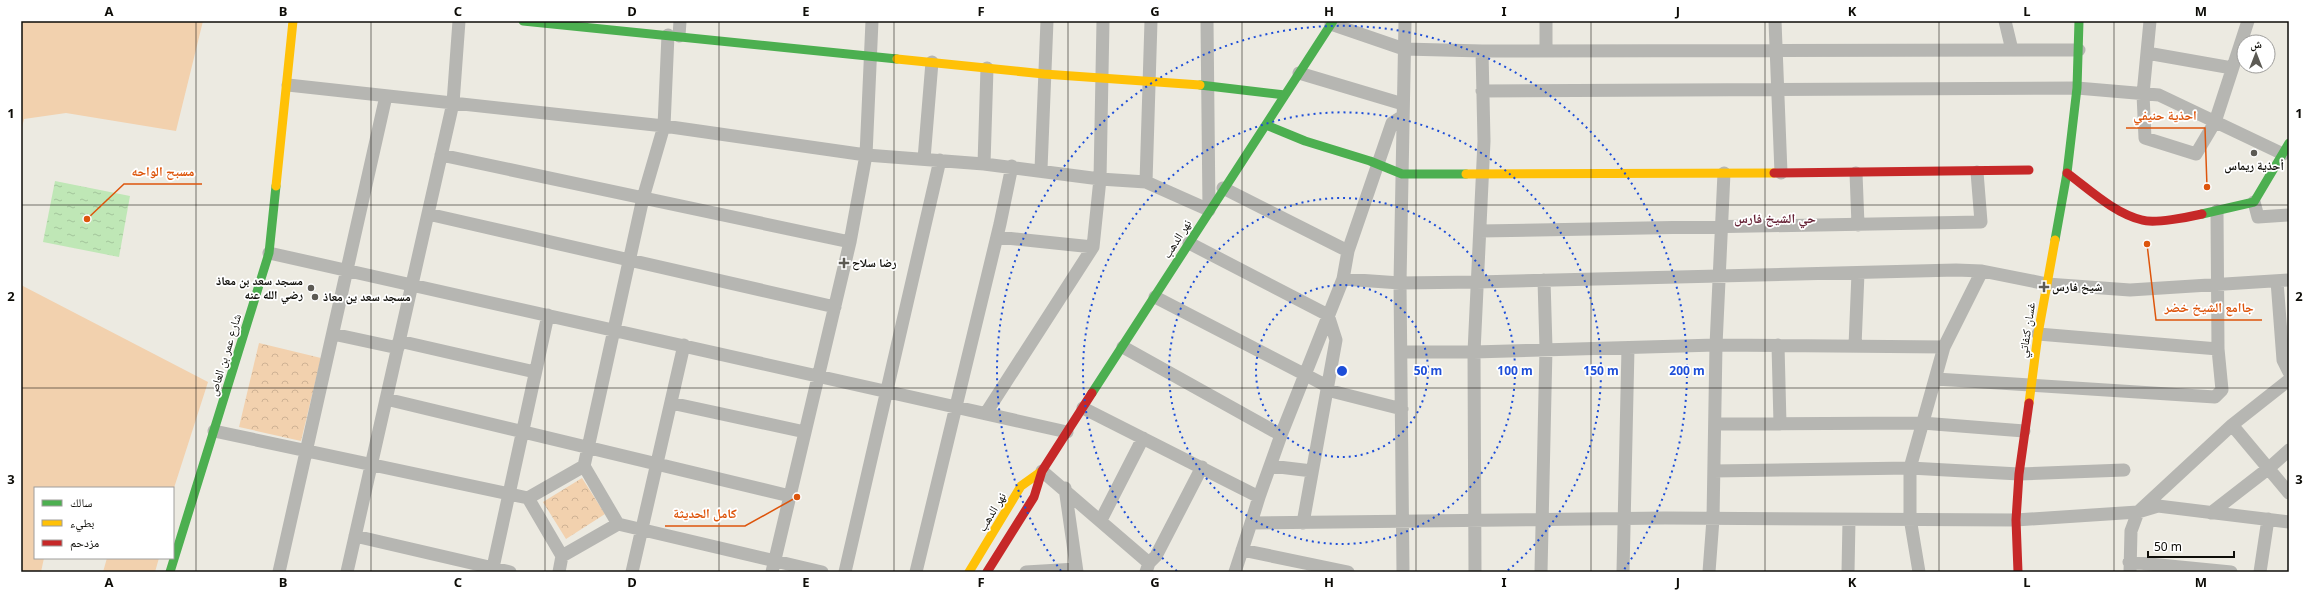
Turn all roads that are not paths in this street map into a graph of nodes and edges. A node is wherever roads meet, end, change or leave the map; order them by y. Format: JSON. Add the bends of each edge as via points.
{"nodes":[{"id":1,"x":293,"y":21,"type":"edge"},
{"id":2,"x":459,"y":21,"type":"edge"},
{"id":3,"x":523,"y":21,"type":"edge"},
{"id":4,"x":680,"y":21,"type":"edge"},
{"id":5,"x":872,"y":21,"type":"edge"},
{"id":6,"x":1047,"y":21,"type":"edge"},
{"id":7,"x":1103,"y":21,"type":"edge"},
{"id":8,"x":1151,"y":21,"type":"edge"},
{"id":9,"x":1207,"y":21,"type":"edge"},
{"id":10,"x":1405,"y":21,"type":"edge"},
{"id":11,"x":1546,"y":21,"type":"edge"},
{"id":12,"x":1775,"y":21,"type":"edge"},
{"id":13,"x":2005,"y":21,"type":"edge"},
{"id":14,"x":2079,"y":21,"type":"edge"},
{"id":15,"x":2150,"y":21,"type":"edge"},
{"id":16,"x":2248,"y":21,"type":"edge"},
{"id":17,"x":1332,"y":22,"type":"edge"},
{"id":18,"x":674,"y":35,"type":"junction"},
{"id":19,"x":1404,"y":49,"type":"junction"},
{"id":20,"x":2012,"y":50,"type":"junction"},
{"id":21,"x":2079,"y":50,"type":"junction"},
{"id":22,"x":1482,"y":51,"type":"junction"},
{"id":23,"x":1546,"y":51,"type":"junction"},
{"id":24,"x":1776,"y":51,"type":"junction"},
{"id":25,"x":2147,"y":53,"type":"junction"},
{"id":26,"x":870,"y":55,"type":"junction"},
{"id":27,"x":932,"y":62,"type":"junction"},
{"id":28,"x":987,"y":68,"type":"junction"},
{"id":29,"x":2232,"y":68,"type":"junction"},
{"id":30,"x":1299,"y":73,"type":"junction"},
{"id":31,"x":1044,"y":74,"type":"junction"},
{"id":32,"x":1101,"y":79,"type":"junction"},
{"id":33,"x":1148,"y":82,"type":"junction"},
{"id":34,"x":288,"y":86,"type":"junction"},
{"id":35,"x":1207,"y":86,"type":"junction"},
{"id":36,"x":2077,"y":88,"type":"junction"},
{"id":37,"x":1778,"y":89,"type":"junction"},
{"id":38,"x":1482,"y":91,"type":"junction"},
{"id":39,"x":2143,"y":94,"type":"junction"},
{"id":40,"x":1285,"y":95,"type":"junction"},
{"id":41,"x":386,"y":96,"type":"junction"},
{"id":42,"x":453,"y":103,"type":"junction"},
{"id":43,"x":1403,"y":110,"type":"junction"},
{"id":44,"x":2215,"y":122,"type":"junction"},
{"id":45,"x":1266,"y":125,"type":"junction"},
{"id":46,"x":664,"y":126,"type":"junction"},
{"id":47,"x":2286,"y":148,"type":"edge"},
{"id":48,"x":441,"y":155,"type":"junction"},
{"id":49,"x":866,"y":155,"type":"junction"},
{"id":50,"x":924,"y":159,"type":"junction"},
{"id":51,"x":940,"y":160,"type":"junction"},
{"id":52,"x":984,"y":164,"type":"junction"},
{"id":53,"x":1378,"y":165,"type":"junction"},
{"id":54,"x":1012,"y":166,"type":"junction"},
{"id":55,"x":1041,"y":170,"type":"junction"},
{"id":56,"x":2029,"y":170,"type":"dead end"},
{"id":57,"x":1977,"y":172,"type":"junction"},
{"id":58,"x":1724,"y":173,"type":"junction"},
{"id":59,"x":1781,"y":173,"type":"junction"},
{"id":60,"x":1856,"y":173,"type":"junction"},
{"id":61,"x":2067,"y":173,"type":"junction"},
{"id":62,"x":1402,"y":174,"type":"junction"},
{"id":63,"x":1483,"y":174,"type":"junction"},
{"id":64,"x":1100,"y":179,"type":"junction"},
{"id":65,"x":1146,"y":182,"type":"junction"},
{"id":66,"x":1223,"y":188,"type":"junction"},
{"id":67,"x":643,"y":198,"type":"junction"},
{"id":68,"x":2254,"y":202,"type":"junction"},
{"id":69,"x":1209,"y":210,"type":"junction"},
{"id":70,"x":2217,"y":211,"type":"junction"},
{"id":71,"x":428,"y":214,"type":"junction"},
{"id":72,"x":2289,"y":215,"type":"edge"},
{"id":73,"x":1858,"y":225,"type":"junction"},
{"id":74,"x":1722,"y":227,"type":"junction"},
{"id":75,"x":1480,"y":231,"type":"junction"},
{"id":76,"x":997,"y":237,"type":"junction"},
{"id":77,"x":850,"y":242,"type":"junction"},
{"id":78,"x":1189,"y":243,"type":"junction"},
{"id":79,"x":1093,"y":247,"type":"junction"},
{"id":80,"x":1348,"y":251,"type":"junction"},
{"id":81,"x":269,"y":253,"type":"junction"},
{"id":82,"x":629,"y":260,"type":"junction"},
{"id":83,"x":347,"y":270,"type":"junction"},
{"id":84,"x":1982,"y":271,"type":"junction"},
{"id":85,"x":1858,"y":273,"type":"junction"},
{"id":86,"x":1721,"y":276,"type":"junction"},
{"id":87,"x":1343,"y":279,"type":"junction"},
{"id":88,"x":1544,"y":280,"type":"junction"},
{"id":89,"x":2283,"y":280,"type":"edge"},
{"id":90,"x":1477,"y":282,"type":"junction"},
{"id":91,"x":1400,"y":283,"type":"junction"},
{"id":92,"x":2047,"y":284,"type":"junction"},
{"id":93,"x":412,"y":285,"type":"junction"},
{"id":94,"x":2218,"y":285,"type":"junction"},
{"id":95,"x":1155,"y":297,"type":"junction"},
{"id":96,"x":835,"y":307,"type":"junction"},
{"id":97,"x":548,"y":315,"type":"junction"},
{"id":98,"x":1328,"y":315,"type":"junction"},
{"id":99,"x":614,"y":330,"type":"junction"},
{"id":100,"x":333,"y":334,"type":"junction"},
{"id":101,"x":2038,"y":334,"type":"junction"},
{"id":102,"x":398,"y":344,"type":"junction"},
{"id":103,"x":684,"y":345,"type":"junction"},
{"id":104,"x":1716,"y":345,"type":"junction"},
{"id":105,"x":1778,"y":345,"type":"junction"},
{"id":106,"x":1856,"y":346,"type":"junction"},
{"id":107,"x":1123,"y":347,"type":"junction"},
{"id":108,"x":1944,"y":347,"type":"junction"},
{"id":109,"x":1546,"y":348,"type":"junction"},
{"id":110,"x":1628,"y":348,"type":"junction"},
{"id":111,"x":2218,"y":349,"type":"junction"},
{"id":112,"x":1401,"y":352,"type":"junction"},
{"id":113,"x":1474,"y":352,"type":"junction"},
{"id":114,"x":535,"y":372,"type":"junction"},
{"id":115,"x":2289,"y":372,"type":"edge"},
{"id":116,"x":1305,"y":375,"type":"junction"},
{"id":117,"x":818,"y":376,"type":"junction"},
{"id":118,"x":1936,"y":379,"type":"junction"},
{"id":119,"x":2289,"y":380,"type":"edge"},
{"id":120,"x":2031,"y":384,"type":"junction"},
{"id":121,"x":1327,"y":388,"type":"junction"},
{"id":122,"x":887,"y":391,"type":"junction"},
{"id":123,"x":386,"y":399,"type":"junction"},
{"id":124,"x":671,"y":402,"type":"junction"},
{"id":125,"x":956,"y":406,"type":"junction"},
{"id":126,"x":1083,"y":408,"type":"junction"},
{"id":127,"x":1402,"y":409,"type":"junction"},
{"id":128,"x":986,"y":413,"type":"junction"},
{"id":129,"x":1922,"y":423,"type":"junction"},
{"id":130,"x":1716,"y":424,"type":"junction"},
{"id":131,"x":1780,"y":424,"type":"junction"},
{"id":132,"x":2232,"y":425,"type":"junction"},
{"id":133,"x":214,"y":432,"type":"junction"},
{"id":134,"x":522,"y":432,"type":"junction"},
{"id":135,"x":805,"y":432,"type":"junction"},
{"id":136,"x":1068,"y":432,"type":"junction"},
{"id":137,"x":2024,"y":432,"type":"junction"},
{"id":138,"x":1281,"y":435,"type":"junction"},
{"id":139,"x":1143,"y":438,"type":"junction"},
{"id":140,"x":588,"y":447,"type":"junction"},
{"id":141,"x":2289,"y":450,"type":"edge"},
{"id":142,"x":307,"y":451,"type":"junction"},
{"id":143,"x":371,"y":464,"type":"junction"},
{"id":144,"x":657,"y":464,"type":"junction"},
{"id":145,"x":584,"y":466,"type":"junction"},
{"id":146,"x":1270,"y":466,"type":"junction"},
{"id":147,"x":1202,"y":467,"type":"junction"},
{"id":148,"x":1910,"y":468,"type":"junction"},
{"id":149,"x":2269,"y":468,"type":"junction"},
{"id":150,"x":2124,"y":470,"type":"dead end"},
{"id":151,"x":1042,"y":471,"type":"junction"},
{"id":152,"x":1312,"y":471,"type":"junction"},
{"id":153,"x":1714,"y":471,"type":"junction"},
{"id":154,"x":2020,"y":474,"type":"junction"},
{"id":155,"x":1064,"y":488,"type":"junction"},
{"id":156,"x":2289,"y":493,"type":"edge"},
{"id":157,"x":509,"y":494,"type":"junction"},
{"id":158,"x":790,"y":496,"type":"junction"},
{"id":159,"x":1259,"y":497,"type":"junction"},
{"id":160,"x":528,"y":498,"type":"junction"},
{"id":161,"x":2138,"y":512,"type":"junction"},
{"id":162,"x":2211,"y":513,"type":"junction"},
{"id":163,"x":1910,"y":518,"type":"junction"},
{"id":164,"x":1625,"y":519,"type":"junction"},
{"id":165,"x":1713,"y":519,"type":"junction"},
{"id":166,"x":1102,"y":520,"type":"junction"},
{"id":167,"x":1403,"y":520,"type":"junction"},
{"id":168,"x":1475,"y":520,"type":"junction"},
{"id":169,"x":1543,"y":520,"type":"junction"},
{"id":170,"x":1849,"y":520,"type":"junction"},
{"id":171,"x":2016,"y":520,"type":"junction"},
{"id":172,"x":2268,"y":520,"type":"junction"},
{"id":173,"x":2289,"y":522,"type":"edge"},
{"id":174,"x":1251,"y":523,"type":"junction"},
{"id":175,"x":1303,"y":523,"type":"junction"},
{"id":176,"x":618,"y":524,"type":"junction"},
{"id":177,"x":642,"y":529,"type":"junction"},
{"id":178,"x":355,"y":536,"type":"junction"},
{"id":179,"x":1242,"y":550,"type":"junction"},
{"id":180,"x":562,"y":556,"type":"junction"},
{"id":181,"x":773,"y":566,"type":"edge"},
{"id":182,"x":2130,"y":567,"type":"edge"},
{"id":183,"x":1148,"y":568,"type":"edge"},
{"id":184,"x":492,"y":570,"type":"edge"},
{"id":185,"x":1077,"y":570,"type":"edge"},
{"id":186,"x":170,"y":572,"type":"edge"},
{"id":187,"x":279,"y":572,"type":"edge"},
{"id":188,"x":347,"y":572,"type":"edge"},
{"id":189,"x":510,"y":572,"type":"edge"},
{"id":190,"x":559,"y":572,"type":"edge"},
{"id":191,"x":632,"y":572,"type":"edge"},
{"id":192,"x":822,"y":572,"type":"edge"},
{"id":193,"x":845,"y":572,"type":"edge"},
{"id":194,"x":916,"y":572,"type":"edge"},
{"id":195,"x":969,"y":572,"type":"edge"},
{"id":196,"x":987,"y":572,"type":"edge"},
{"id":197,"x":1026,"y":572,"type":"edge"},
{"id":198,"x":1235,"y":572,"type":"edge"},
{"id":199,"x":1348,"y":572,"type":"edge"},
{"id":200,"x":1403,"y":572,"type":"edge"},
{"id":201,"x":1475,"y":572,"type":"edge"},
{"id":202,"x":1541,"y":572,"type":"edge"},
{"id":203,"x":1623,"y":572,"type":"edge"},
{"id":204,"x":1709,"y":572,"type":"edge"},
{"id":205,"x":1848,"y":572,"type":"edge"},
{"id":206,"x":1919,"y":572,"type":"edge"},
{"id":207,"x":2018,"y":572,"type":"edge"},
{"id":208,"x":2231,"y":572,"type":"edge"},
{"id":209,"x":2260,"y":572,"type":"edge"}],
"edges":[{"from":1,"to":34,"type":"street","name":"شارع عمر بن العاص"},
{"from":2,"to":42,"type":"street"},
{"from":3,"to":18,"type":"street"},
{"from":4,"to":18,"type":"street"},
{"from":5,"to":26,"type":"street"},
{"from":6,"to":31,"type":"street"},
{"from":7,"to":32,"type":"street"},
{"from":8,"to":33,"type":"street"},
{"from":9,"to":35,"type":"street"},
{"from":10,"to":19,"type":"street"},
{"from":11,"to":23,"type":"street"},
{"from":12,"to":24,"type":"street"},
{"from":13,"to":20,"type":"street"},
{"from":14,"to":21,"type":"street","name":"غسان كنفاتي"},
{"from":15,"to":25,"type":"street"},
{"from":16,"to":29,"type":"street"},
{"from":17,"to":19,"type":"street"},
{"from":17,"to":30,"type":"street","name":"نهر الدهب"},
{"from":18,"to":26,"type":"street"},
{"from":18,"to":46,"type":"street"},
{"from":19,"to":22,"type":"street"},
{"from":19,"to":43,"type":"street"},
{"from":20,"to":21,"type":"street"},
{"from":20,"to":24,"type":"street"},
{"from":21,"to":36,"type":"street","name":"غسان كنفاتي"},
{"from":22,"to":23,"type":"street"},
{"from":22,"to":38,"type":"street"},
{"from":23,"to":24,"type":"street"},
{"from":24,"to":37,"type":"street"},
{"from":25,"to":29,"type":"street"},
{"from":25,"to":39,"type":"street"},
{"from":26,"to":27,"type":"street"},
{"from":26,"to":49,"type":"street"},
{"from":27,"to":28,"type":"street"},
{"from":27,"to":50,"type":"street"},
{"from":28,"to":31,"type":"street"},
{"from":28,"to":52,"type":"street"},
{"from":29,"to":44,"type":"street"},
{"from":30,"to":40,"type":"street","name":"نهر الدهب"},
{"from":30,"to":43,"type":"street"},
{"from":31,"to":32,"type":"street"},
{"from":31,"to":55,"type":"street"},
{"from":32,"to":33,"type":"street"},
{"from":32,"to":64,"type":"street"},
{"from":33,"to":35,"type":"street"},
{"from":33,"to":65,"type":"street"},
{"from":34,"to":41,"type":"street"},
{"from":34,"to":81,"type":"street","name":"شارع عمر بن العاص"},
{"from":35,"to":40,"type":"street"},
{"from":35,"to":69,"type":"street"},
{"from":36,"to":37,"type":"street"},
{"from":36,"to":39,"type":"street"},
{"from":36,"to":61,"type":"street","name":"غسان كنفاتي"},
{"from":37,"to":38,"type":"street"},
{"from":37,"to":59,"type":"street"},
{"from":38,"to":63,"type":"street"},
{"from":39,"to":44,"type":"street","via":[[2159,96]]},
{"from":39,"to":44,"type":"street","via":[[2144,138],[2196,154]]},
{"from":40,"to":45,"type":"street","name":"نهر الدهب"},
{"from":41,"to":42,"type":"street"},
{"from":41,"to":83,"type":"street"},
{"from":42,"to":46,"type":"street"},
{"from":42,"to":48,"type":"street"},
{"from":43,"to":53,"type":"street","via":[[1392,123]]},
{"from":43,"to":62,"type":"street"},
{"from":44,"to":47,"type":"street"},
{"from":45,"to":53,"type":"street"},
{"from":45,"to":66,"type":"street","name":"نهر الدهب"},
{"from":46,"to":49,"type":"street"},
{"from":46,"to":67,"type":"street"},
{"from":47,"to":68,"type":"street"},
{"from":48,"to":67,"type":"street"},
{"from":48,"to":71,"type":"street"},
{"from":49,"to":50,"type":"street"},
{"from":49,"to":77,"type":"street"},
{"from":50,"to":51,"type":"street"},
{"from":51,"to":52,"type":"street"},
{"from":51,"to":122,"type":"street"},
{"from":52,"to":54,"type":"street"},
{"from":53,"to":62,"type":"street"},
{"from":53,"to":80,"type":"street"},
{"from":54,"to":55,"type":"street"},
{"from":54,"to":76,"type":"street"},
{"from":55,"to":64,"type":"street"},
{"from":56,"to":57,"type":"street"},
{"from":57,"to":60,"type":"street"},
{"from":57,"to":73,"type":"street","via":[[1981,222]]},
{"from":58,"to":59,"type":"street"},
{"from":58,"to":63,"type":"street"},
{"from":58,"to":74,"type":"street"},
{"from":59,"to":60,"type":"street"},
{"from":60,"to":73,"type":"street"},
{"from":61,"to":70,"type":"street","via":[[2121,212],[2143,221],[2185,218]]},
{"from":61,"to":92,"type":"street","name":"غسان كنفاتي"},
{"from":62,"to":63,"type":"street"},
{"from":62,"to":91,"type":"street"},
{"from":63,"to":75,"type":"street"},
{"from":64,"to":65,"type":"street"},
{"from":64,"to":79,"type":"street"},
{"from":65,"to":69,"type":"street"},
{"from":66,"to":69,"type":"street","name":"نهر الدهب"},
{"from":66,"to":80,"type":"street"},
{"from":67,"to":77,"type":"street"},
{"from":67,"to":82,"type":"street"},
{"from":68,"to":70,"type":"street"},
{"from":68,"to":72,"type":"street","via":[[2258,217]]},
{"from":69,"to":78,"type":"street","name":"نهر الدهب"},
{"from":70,"to":94,"type":"street"},
{"from":71,"to":82,"type":"street"},
{"from":71,"to":93,"type":"street"},
{"from":73,"to":74,"type":"street"},
{"from":74,"to":75,"type":"street"},
{"from":74,"to":86,"type":"street"},
{"from":75,"to":90,"type":"street"},
{"from":76,"to":79,"type":"street"},
{"from":76,"to":125,"type":"street"},
{"from":77,"to":96,"type":"street"},
{"from":78,"to":95,"type":"street","name":"نهر الدهب"},
{"from":78,"to":98,"type":"street"},
{"from":79,"to":128,"type":"street"},
{"from":80,"to":87,"type":"street"},
{"from":81,"to":83,"type":"street"},
{"from":81,"to":133,"type":"street","name":"شارع عمر بن العاص"},
{"from":82,"to":96,"type":"street"},
{"from":82,"to":99,"type":"street"},
{"from":83,"to":93,"type":"street"},
{"from":83,"to":100,"type":"street"},
{"from":84,"to":85,"type":"street"},
{"from":84,"to":92,"type":"street"},
{"from":84,"to":108,"type":"street"},
{"from":85,"to":86,"type":"street"},
{"from":85,"to":106,"type":"street"},
{"from":86,"to":88,"type":"street"},
{"from":86,"to":104,"type":"street"},
{"from":87,"to":91,"type":"street"},
{"from":87,"to":98,"type":"street"},
{"from":88,"to":90,"type":"street"},
{"from":88,"to":109,"type":"street"},
{"from":89,"to":94,"type":"street"},
{"from":89,"to":115,"type":"street","via":[[2283,360]]},
{"from":90,"to":91,"type":"street"},
{"from":90,"to":113,"type":"street"},
{"from":91,"to":112,"type":"street"},
{"from":92,"to":94,"type":"street","via":[[2130,290]]},
{"from":92,"to":101,"type":"street","name":"غسان كنفاتي"},
{"from":93,"to":97,"type":"street"},
{"from":93,"to":102,"type":"street"},
{"from":94,"to":111,"type":"street"},
{"from":95,"to":107,"type":"street","name":"نهر الدهب"},
{"from":95,"to":116,"type":"street"},
{"from":96,"to":117,"type":"street"},
{"from":97,"to":99,"type":"street"},
{"from":97,"to":114,"type":"street"},
{"from":98,"to":116,"type":"street"},
{"from":98,"to":121,"type":"street","via":[[1336,340]]},
{"from":99,"to":103,"type":"street"},
{"from":99,"to":140,"type":"street"},
{"from":100,"to":102,"type":"street"},
{"from":100,"to":142,"type":"street"},
{"from":101,"to":111,"type":"street"},
{"from":101,"to":120,"type":"street","name":"غسان كنفاتي"},
{"from":102,"to":114,"type":"street"},
{"from":102,"to":123,"type":"street"},
{"from":103,"to":117,"type":"street"},
{"from":103,"to":124,"type":"street"},
{"from":104,"to":105,"type":"street"},
{"from":104,"to":110,"type":"street"},
{"from":104,"to":130,"type":"street"},
{"from":105,"to":106,"type":"street"},
{"from":105,"to":131,"type":"street"},
{"from":106,"to":108,"type":"street"},
{"from":107,"to":126,"type":"street","name":"نهر الدهب"},
{"from":107,"to":138,"type":"street"},
{"from":108,"to":118,"type":"street"},
{"from":109,"to":110,"type":"street"},
{"from":109,"to":113,"type":"street"},
{"from":109,"to":169,"type":"street"},
{"from":110,"to":164,"type":"street"},
{"from":111,"to":120,"type":"street","via":[[2222,390],[2215,397]]},
{"from":112,"to":113,"type":"street"},
{"from":112,"to":127,"type":"street"},
{"from":113,"to":168,"type":"street"},
{"from":114,"to":134,"type":"street"},
{"from":116,"to":121,"type":"street"},
{"from":116,"to":138,"type":"street"},
{"from":117,"to":122,"type":"street"},
{"from":117,"to":135,"type":"street"},
{"from":118,"to":120,"type":"street"},
{"from":118,"to":129,"type":"street"},
{"from":119,"to":132,"type":"street"},
{"from":120,"to":137,"type":"street","name":"غسان كنفاتي"},
{"from":121,"to":127,"type":"street"},
{"from":121,"to":152,"type":"street"},
{"from":122,"to":125,"type":"street"},
{"from":122,"to":193,"type":"street"},
{"from":123,"to":134,"type":"street"},
{"from":123,"to":143,"type":"street"},
{"from":124,"to":135,"type":"street"},
{"from":124,"to":144,"type":"street"},
{"from":125,"to":128,"type":"street"},
{"from":125,"to":194,"type":"street"},
{"from":126,"to":136,"type":"street","name":"نهر الدهب"},
{"from":126,"to":139,"type":"street"},
{"from":127,"to":167,"type":"street"},
{"from":128,"to":136,"type":"street"},
{"from":129,"to":131,"type":"street"},
{"from":129,"to":137,"type":"street"},
{"from":129,"to":148,"type":"street"},
{"from":130,"to":131,"type":"street"},
{"from":130,"to":153,"type":"street"},
{"from":132,"to":149,"type":"street"},
{"from":132,"to":161,"type":"street"},
{"from":133,"to":142,"type":"street"},
{"from":133,"to":186,"type":"street","name":"شارع عمر بن العاص"},
{"from":134,"to":140,"type":"street"},
{"from":134,"to":157,"type":"street"},
{"from":135,"to":158,"type":"street"},
{"from":136,"to":151,"type":"street","name":"نهر الدهب"},
{"from":137,"to":154,"type":"street","name":"غسان كنفاتي"},
{"from":138,"to":146,"type":"street"},
{"from":139,"to":147,"type":"street"},
{"from":139,"to":166,"type":"street"},
{"from":140,"to":144,"type":"street"},
{"from":140,"to":145,"type":"street"},
{"from":141,"to":149,"type":"street"},
{"from":142,"to":143,"type":"street"},
{"from":142,"to":187,"type":"street"},
{"from":143,"to":157,"type":"street"},
{"from":143,"to":178,"type":"street"},
{"from":144,"to":158,"type":"street"},
{"from":144,"to":177,"type":"street"},
{"from":145,"to":160,"type":"street"},
{"from":145,"to":176,"type":"street"},
{"from":146,"to":152,"type":"street"},
{"from":146,"to":159,"type":"street"},
{"from":147,"to":159,"type":"street"},
{"from":147,"to":183,"type":"street"},
{"from":148,"to":153,"type":"street"},
{"from":148,"to":154,"type":"street"},
{"from":148,"to":163,"type":"street"},
{"from":149,"to":156,"type":"street"},
{"from":149,"to":162,"type":"street"},
{"from":150,"to":154,"type":"street"},
{"from":151,"to":155,"type":"street"},
{"from":151,"to":195,"type":"street","name":"نهر الدهب","via":[[1021,486]]},
{"from":151,"to":196,"type":"street","name":"نهر الدهب","via":[[1034,497]]},
{"from":152,"to":175,"type":"street"},
{"from":153,"to":165,"type":"street"},
{"from":154,"to":171,"type":"street","name":"غسان كنفاتي"},
{"from":155,"to":166,"type":"street"},
{"from":155,"to":185,"type":"street"},
{"from":157,"to":160,"type":"street"},
{"from":157,"to":184,"type":"street"},
{"from":158,"to":181,"type":"street"},
{"from":159,"to":174,"type":"street"},
{"from":160,"to":180,"type":"street"},
{"from":161,"to":162,"type":"street","via":[[2158,506]]},
{"from":161,"to":171,"type":"street"},
{"from":161,"to":182,"type":"street","via":[[2131,531]]},
{"from":162,"to":172,"type":"street"},
{"from":163,"to":170,"type":"street"},
{"from":163,"to":171,"type":"street"},
{"from":163,"to":206,"type":"street"},
{"from":164,"to":165,"type":"street"},
{"from":164,"to":169,"type":"street"},
{"from":164,"to":203,"type":"street"},
{"from":165,"to":170,"type":"street"},
{"from":165,"to":204,"type":"street"},
{"from":166,"to":183,"type":"street"},
{"from":167,"to":168,"type":"street"},
{"from":167,"to":175,"type":"street"},
{"from":167,"to":200,"type":"street"},
{"from":168,"to":169,"type":"street"},
{"from":168,"to":201,"type":"street"},
{"from":169,"to":202,"type":"street"},
{"from":170,"to":205,"type":"street"},
{"from":171,"to":207,"type":"street","name":"غسان كنفاتي"},
{"from":172,"to":173,"type":"street"},
{"from":172,"to":209,"type":"street"},
{"from":174,"to":175,"type":"street"},
{"from":174,"to":179,"type":"street"},
{"from":176,"to":177,"type":"street"},
{"from":176,"to":180,"type":"street"},
{"from":177,"to":181,"type":"street"},
{"from":177,"to":191,"type":"street"},
{"from":178,"to":184,"type":"street"},
{"from":178,"to":188,"type":"street"},
{"from":179,"to":198,"type":"street"},
{"from":179,"to":199,"type":"street"},
{"from":180,"to":190,"type":"street"},
{"from":181,"to":192,"type":"street"},
{"from":182,"to":208,"type":"street"},
{"from":184,"to":189,"type":"street"},
{"from":185,"to":197,"type":"street"}]}
